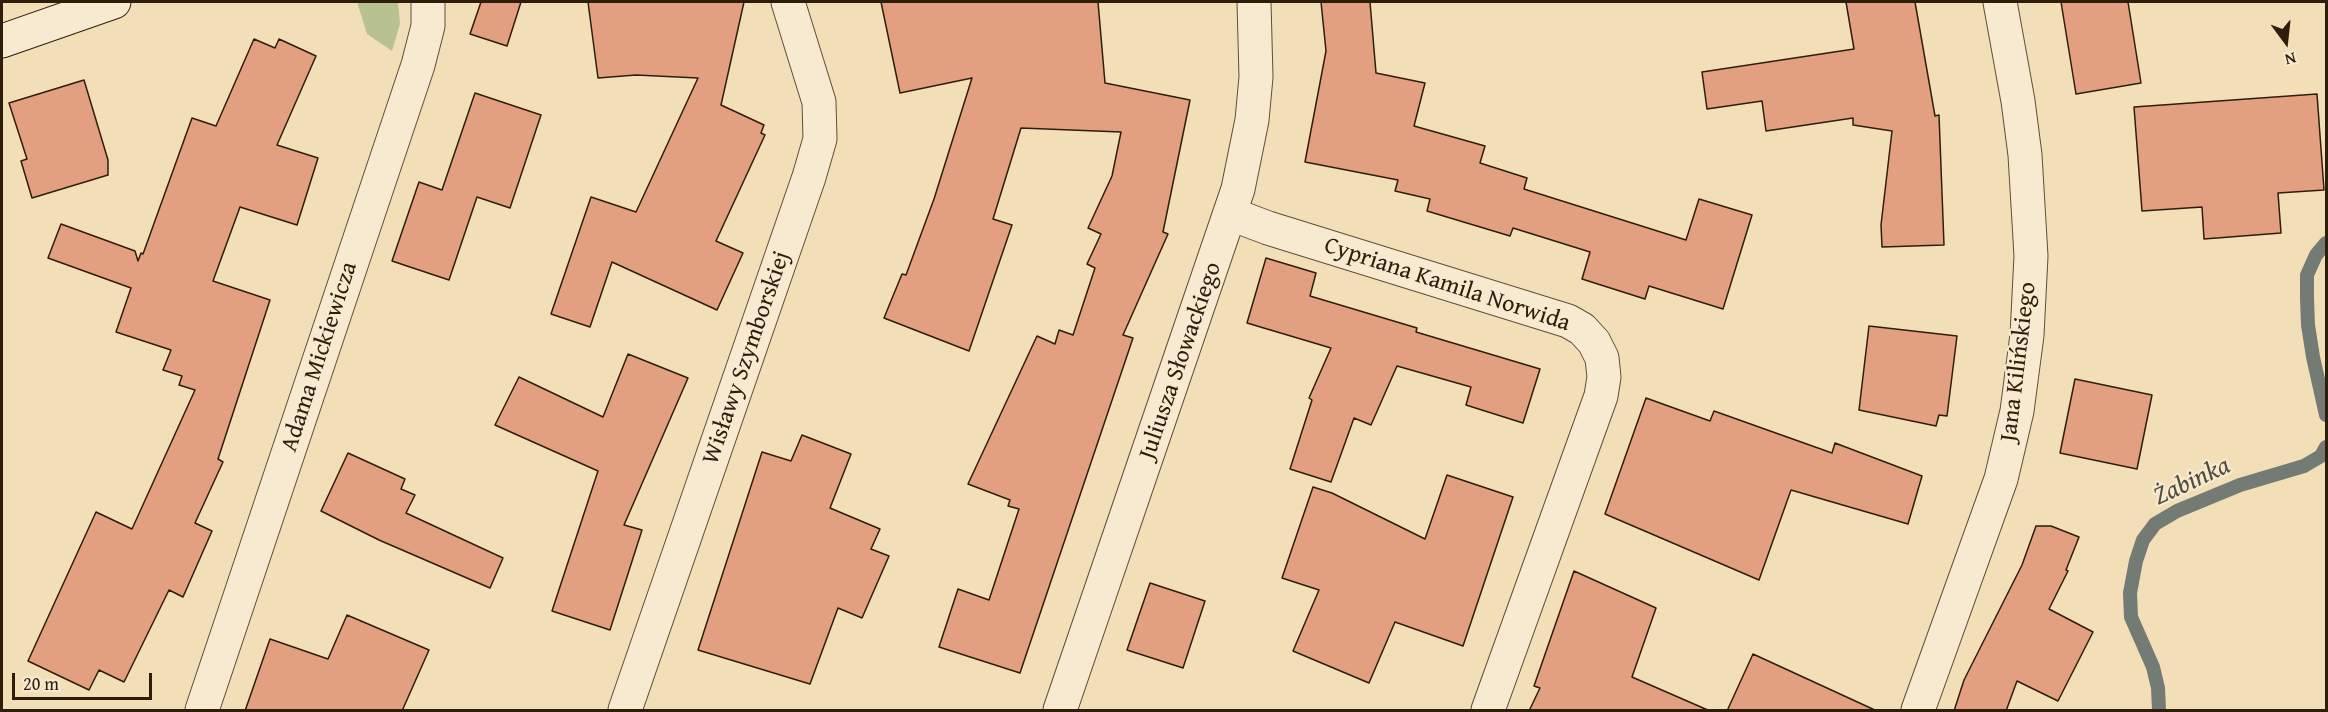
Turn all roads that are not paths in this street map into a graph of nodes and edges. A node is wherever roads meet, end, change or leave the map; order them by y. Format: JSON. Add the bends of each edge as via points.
{"nodes":[{"id":1,"x":114,"y":2,"type":"edge"},
{"id":2,"x":428,"y":2,"type":"edge"},
{"id":3,"x":788,"y":2,"type":"edge"},
{"id":4,"x":1254,"y":2,"type":"edge"},
{"id":5,"x":2000,"y":2,"type":"edge"},
{"id":6,"x":2,"y":41,"type":"edge"},
{"id":7,"x":1232,"y":214,"type":"junction"},
{"id":8,"x":202,"y":711,"type":"edge"},
{"id":9,"x":625,"y":711,"type":"edge"},
{"id":10,"x":1060,"y":711,"type":"edge"},
{"id":11,"x":1488,"y":711,"type":"edge"},
{"id":12,"x":1918,"y":711,"type":"edge"}],
"edges":[{"from":1,"to":6,"type":"street"},
{"from":2,"to":8,"type":"street","name":"Adama Mickiewicza","via":[[424,45]]},
{"from":3,"to":9,"type":"street","name":"Wisławy Szymborskiej","via":[[819,102],[820,139]]},
{"from":4,"to":7,"type":"street","name":"Juliusza Słowackiego","via":[[1256,77],[1252,120]]},
{"from":5,"to":12,"type":"street","name":"Jana Kilińskiego","via":[[2025,155],[2031,256],[2027,335],[2017,411],[2001,479]]},
{"from":7,"to":10,"type":"street","name":"Juliusza Słowackiego"},
{"from":7,"to":11,"type":"street","name":"Cypriana Kamila Norwida","via":[[1568,321],[1594,342],[1602,358],[1601,396]]}]}
